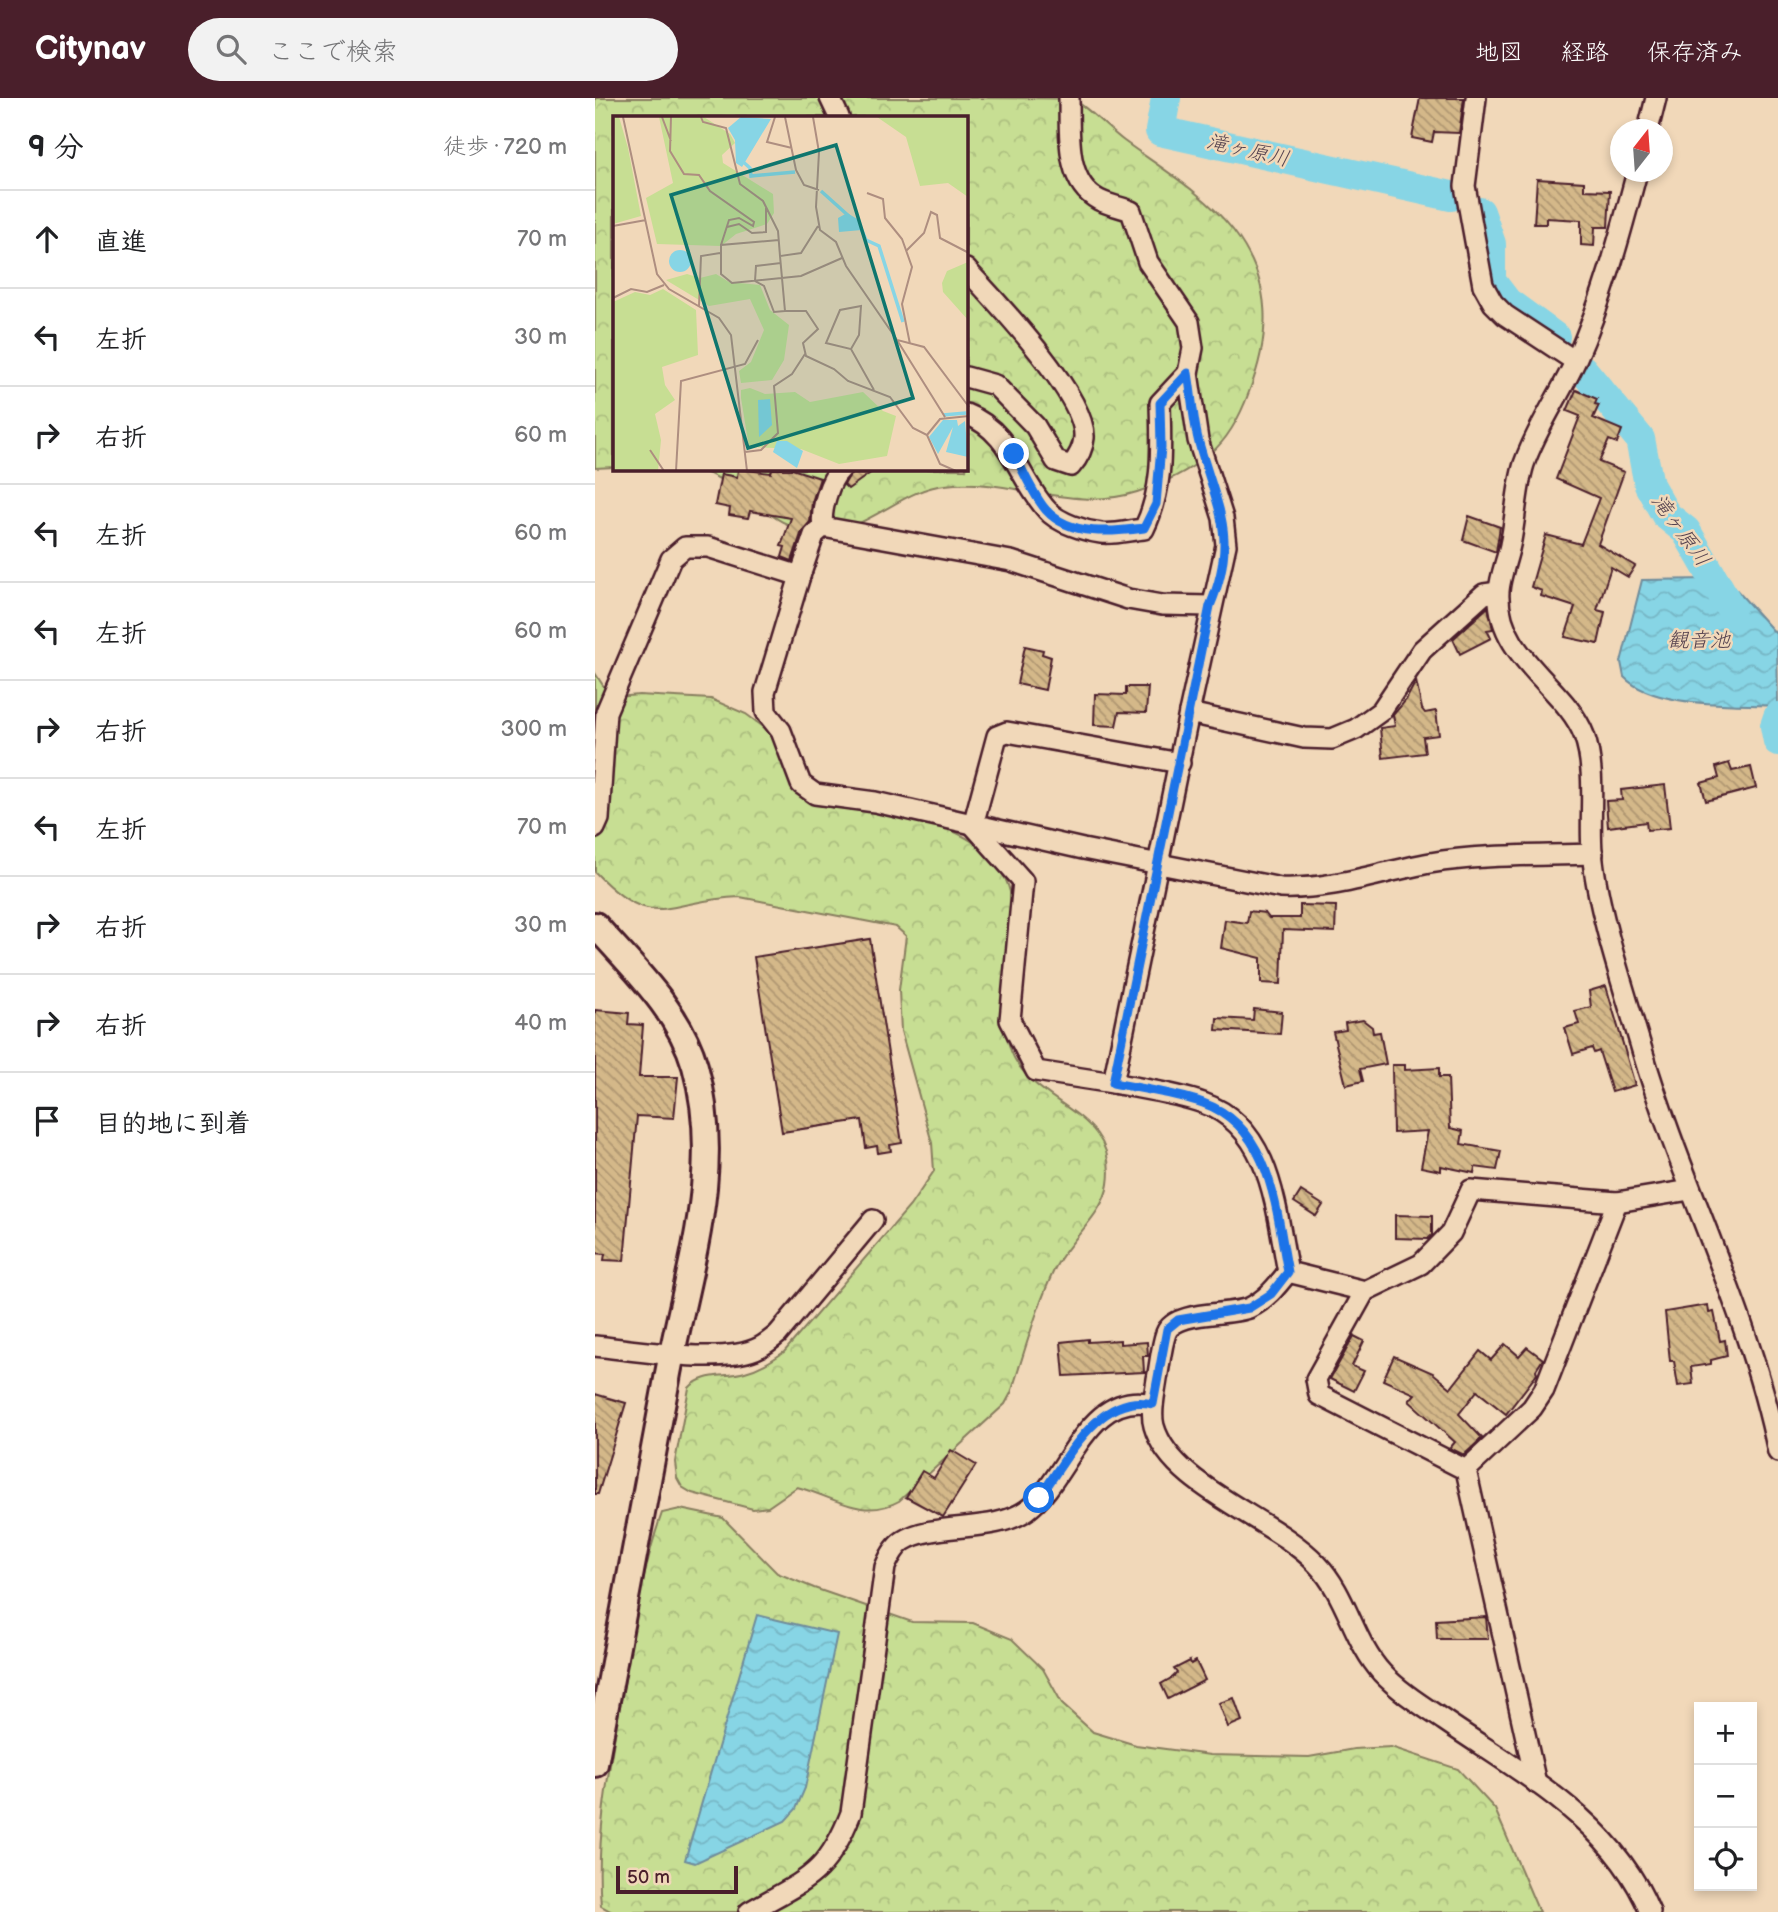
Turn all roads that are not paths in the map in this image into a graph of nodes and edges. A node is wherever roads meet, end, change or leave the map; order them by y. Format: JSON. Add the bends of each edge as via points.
{"nodes":[{"id":1,"x":830,"y":98,"type":"edge"},
{"id":2,"x":1069,"y":98,"type":"edge"},
{"id":3,"x":1476,"y":98,"type":"edge"},
{"id":4,"x":1656,"y":98,"type":"edge"},
{"id":5,"x":839,"y":116,"type":"edge"},
{"id":6,"x":1651,"y":119,"type":"edge"},
{"id":7,"x":1634,"y":182,"type":"edge"},
{"id":8,"x":968,"y":271,"type":"edge"},
{"id":9,"x":1575,"y":360,"type":"junction"},
{"id":10,"x":1188,"y":373,"type":"junction"},
{"id":11,"x":968,"y":378,"type":"edge"},
{"id":12,"x":968,"y":415,"type":"edge"},
{"id":13,"x":839,"y":471,"type":"edge"},
{"id":14,"x":823,"y":527,"type":"junction"},
{"id":15,"x":800,"y":576,"type":"junction"},
{"id":16,"x":1498,"y":592,"type":"junction"},
{"id":17,"x":1210,"y":606,"type":"junction"},
{"id":18,"x":1189,"y":713,"type":"junction"},
{"id":19,"x":1180,"y":763,"type":"junction"},
{"id":20,"x":973,"y":825,"type":"junction"},
{"id":21,"x":595,"y":828,"type":"edge"},
{"id":22,"x":1593,"y":854,"type":"junction"},
{"id":23,"x":1159,"y":863,"type":"junction"},
{"id":24,"x":595,"y":925,"type":"edge"},
{"id":25,"x":1113,"y":1083,"type":"junction"},
{"id":26,"x":1690,"y":1190,"type":"junction"},
{"id":27,"x":1616,"y":1202,"type":"junction"},
{"id":28,"x":873,"y":1220,"type":"dead end"},
{"id":29,"x":1288,"y":1272,"type":"junction"},
{"id":30,"x":1365,"y":1291,"type":"junction"},
{"id":31,"x":595,"y":1346,"type":"edge"},
{"id":32,"x":672,"y":1352,"type":"junction"},
{"id":33,"x":1153,"y":1404,"type":"junction"},
{"id":34,"x":1778,"y":1452,"type":"edge"},
{"id":35,"x":1466,"y":1470,"type":"junction"},
{"id":36,"x":595,"y":1764,"type":"edge"},
{"id":37,"x":1536,"y":1783,"type":"junction"},
{"id":38,"x":749,"y":1912,"type":"edge"},
{"id":39,"x":1650,"y":1912,"type":"edge"}],
"edges":[{"from":1,"to":5,"type":"street"},
{"from":2,"to":10,"type":"street","via":[[1072,161],[1081,183],[1097,199],[1131,211],[1148,262],[1189,322],[1193,348]]},
{"from":3,"to":9,"type":"street","via":[[1465,186],[1483,285],[1505,315]]},
{"from":4,"to":6,"type":"street"},
{"from":7,"to":9,"type":"street","via":[[1615,256]]},
{"from":8,"to":11,"type":"street","via":[[1059,379],[1079,413],[1084,437],[1078,457],[1070,467],[1056,461],[1035,426],[995,385]]},
{"from":9,"to":16,"type":"street","via":[[1523,467]]},
{"from":10,"to":12,"type":"street","via":[[1160,403],[1156,504],[1144,528],[1103,534],[1065,522],[1046,510],[1014,454],[993,429]]},
{"from":10,"to":17,"type":"street","via":[[1198,440],[1223,518],[1226,545],[1220,582]]},
{"from":13,"to":14,"type":"street","via":[[821,517]]},
{"from":14,"to":15,"type":"street","via":[[814,536]]},
{"from":14,"to":17,"type":"street","via":[[1011,561],[1128,600]]},
{"from":15,"to":20,"type":"street","via":[[765,692],[766,712],[781,731],[801,784],[815,794],[875,802]]},
{"from":15,"to":21,"type":"street","via":[[708,547],[685,547],[671,559],[606,712]]},
{"from":16,"to":18,"type":"street","via":[[1484,594],[1422,650],[1381,711],[1332,739],[1304,738]]},
{"from":16,"to":22,"type":"street","via":[[1514,646],[1585,738]]},
{"from":17,"to":18,"type":"street"},
{"from":18,"to":19,"type":"street"},
{"from":19,"to":20,"type":"street","via":[[1007,732],[997,736]]},
{"from":19,"to":23,"type":"street"},
{"from":20,"to":23,"type":"street"},
{"from":20,"to":25,"type":"street","via":[[1023,881],[1010,1020],[1036,1071]]},
{"from":22,"to":23,"type":"street","via":[[1431,863],[1308,889],[1281,888]]},
{"from":22,"to":26,"type":"street","via":[[1643,1053]]},
{"from":23,"to":25,"type":"street"},
{"from":24,"to":32,"type":"street","via":[[680,1030],[703,1100],[707,1176]]},
{"from":25,"to":29,"type":"street","via":[[1203,1103],[1244,1128],[1262,1158]]},
{"from":26,"to":27,"type":"street"},
{"from":26,"to":34,"type":"street","via":[[1756,1366]]},
{"from":27,"to":30,"type":"street","via":[[1471,1190],[1451,1233],[1421,1264]]},
{"from":27,"to":35,"type":"street","via":[[1544,1390],[1532,1408]]},
{"from":28,"to":32,"type":"street","via":[[778,1334],[759,1348],[703,1356]]},
{"from":29,"to":30,"type":"street"},
{"from":29,"to":33,"type":"street","via":[[1271,1294],[1249,1308],[1178,1320],[1167,1329]]},
{"from":30,"to":35,"type":"street","via":[[1316,1379],[1319,1395]]},
{"from":31,"to":32,"type":"street"},
{"from":32,"to":36,"type":"street"},
{"from":33,"to":37,"type":"street","via":[[1154,1425],[1166,1453],[1186,1473],[1291,1540],[1318,1564],[1338,1591],[1381,1672]]},
{"from":33,"to":38,"type":"street","via":[[1136,1400],[1107,1412],[1085,1433],[1027,1510],[1008,1520],[921,1535],[903,1541],[890,1555],[851,1813],[838,1847],[818,1872]]},
{"from":35,"to":37,"type":"street"},
{"from":37,"to":39,"type":"street","via":[[1598,1831],[1624,1861]]}]}
